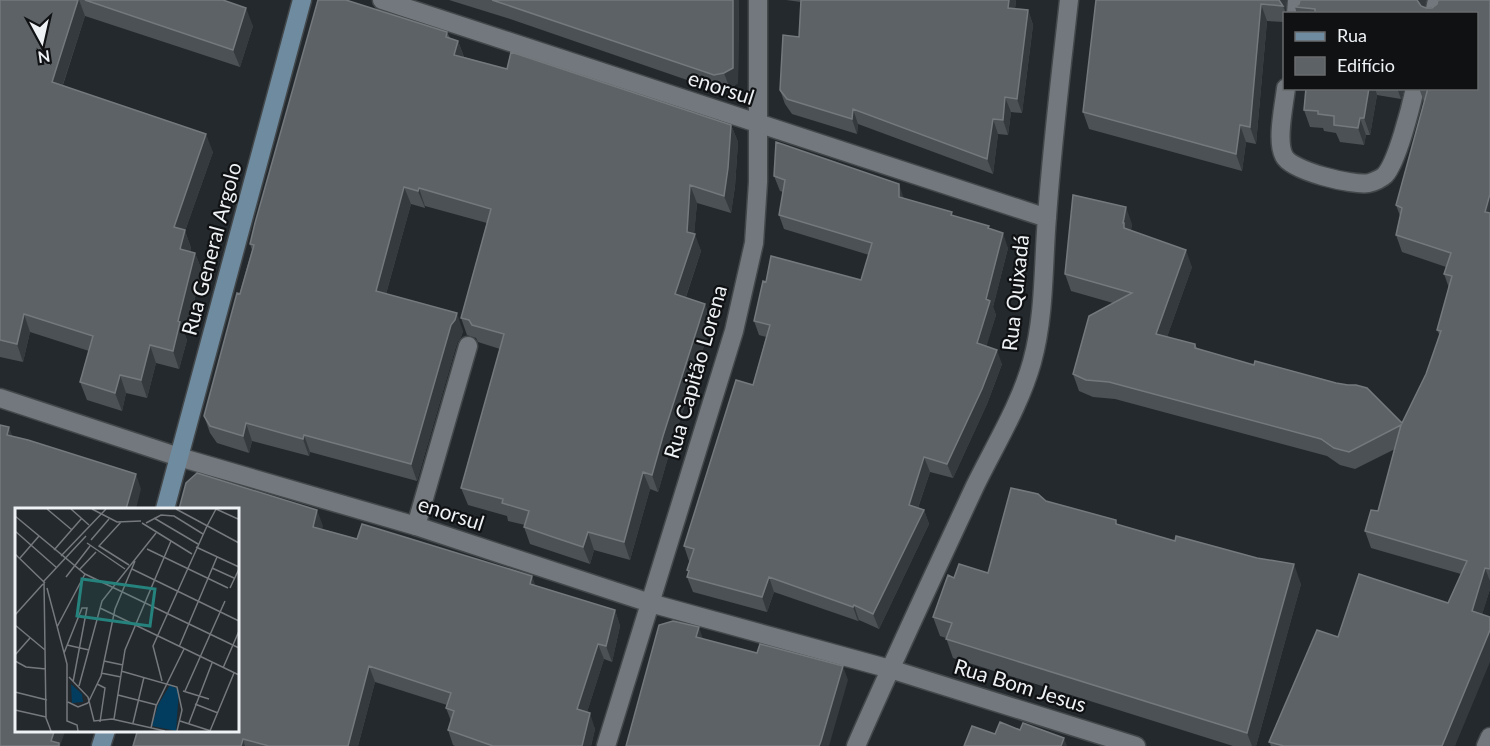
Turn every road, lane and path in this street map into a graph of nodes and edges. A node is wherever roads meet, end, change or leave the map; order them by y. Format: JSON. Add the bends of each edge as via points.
{"nodes":[{"id":1,"x":302,"y":0,"type":"edge"},
{"id":2,"x":382,"y":0,"type":"edge"},
{"id":3,"x":759,"y":0,"type":"edge"},
{"id":4,"x":1069,"y":0,"type":"edge"},
{"id":5,"x":1286,"y":90,"type":"edge"},
{"id":6,"x":1414,"y":90,"type":"edge"},
{"id":7,"x":758,"y":123,"type":"junction"},
{"id":8,"x":1047,"y":218,"type":"junction"},
{"id":9,"x":468,"y":346,"type":"dead end"},
{"id":10,"x":0,"y":398,"type":"edge"},
{"id":11,"x":179,"y":457,"type":"junction"},
{"id":12,"x":165,"y":508,"type":"edge"},
{"id":13,"x":416,"y":526,"type":"junction"},
{"id":14,"x":650,"y":603,"type":"junction"},
{"id":15,"x":890,"y":669,"type":"junction"},
{"id":16,"x":105,"y":731,"type":"edge"},
{"id":17,"x":1490,"y":737,"type":"edge"},
{"id":18,"x":1082,"y":738,"type":"edge"},
{"id":19,"x":101,"y":746,"type":"edge"},
{"id":20,"x":606,"y":746,"type":"edge"},
{"id":21,"x":856,"y":746,"type":"edge"},
{"id":22,"x":1136,"y":746,"type":"edge"},
{"id":23,"x":1486,"y":746,"type":"edge"}],
"edges":[{"from":1,"to":11,"type":"street","name":"Rua General Argolo"},
{"from":2,"to":7,"type":"street","name":"enorsul"},
{"from":3,"to":7,"type":"street","name":"Rua Capitão Lorena"},
{"from":4,"to":8,"type":"street","name":"Rua Quixadá"},
{"from":5,"to":6,"type":"street","via":[[1283,155],[1288,162],[1311,172],[1351,183],[1371,183],[1384,176],[1393,161]]},
{"from":7,"to":8,"type":"street","name":"enorsul"},
{"from":7,"to":14,"type":"street","name":"Rua Capitão Lorena","via":[[754,243],[745,285]]},
{"from":8,"to":15,"type":"street","name":"Rua Quixadá","via":[[1041,313],[1032,362]]},
{"from":9,"to":13,"type":"street"},
{"from":10,"to":11,"type":"street","name":"enorsul"},
{"from":11,"to":12,"type":"street","name":"Rua General Argolo"},
{"from":11,"to":13,"type":"street","name":"enorsul"},
{"from":13,"to":14,"type":"street","name":"enorsul"},
{"from":14,"to":15,"type":"street","name":"enorsul"},
{"from":14,"to":20,"type":"street","name":"Rua Capitão Lorena"},
{"from":15,"to":18,"type":"street","name":"Rua Bom Jesus"},
{"from":15,"to":21,"type":"street","name":"Rua Quixadá"},
{"from":16,"to":19,"type":"street"},
{"from":17,"to":23,"type":"street"},
{"from":18,"to":22,"type":"street","name":"Rua Bom Jesus"}]}
